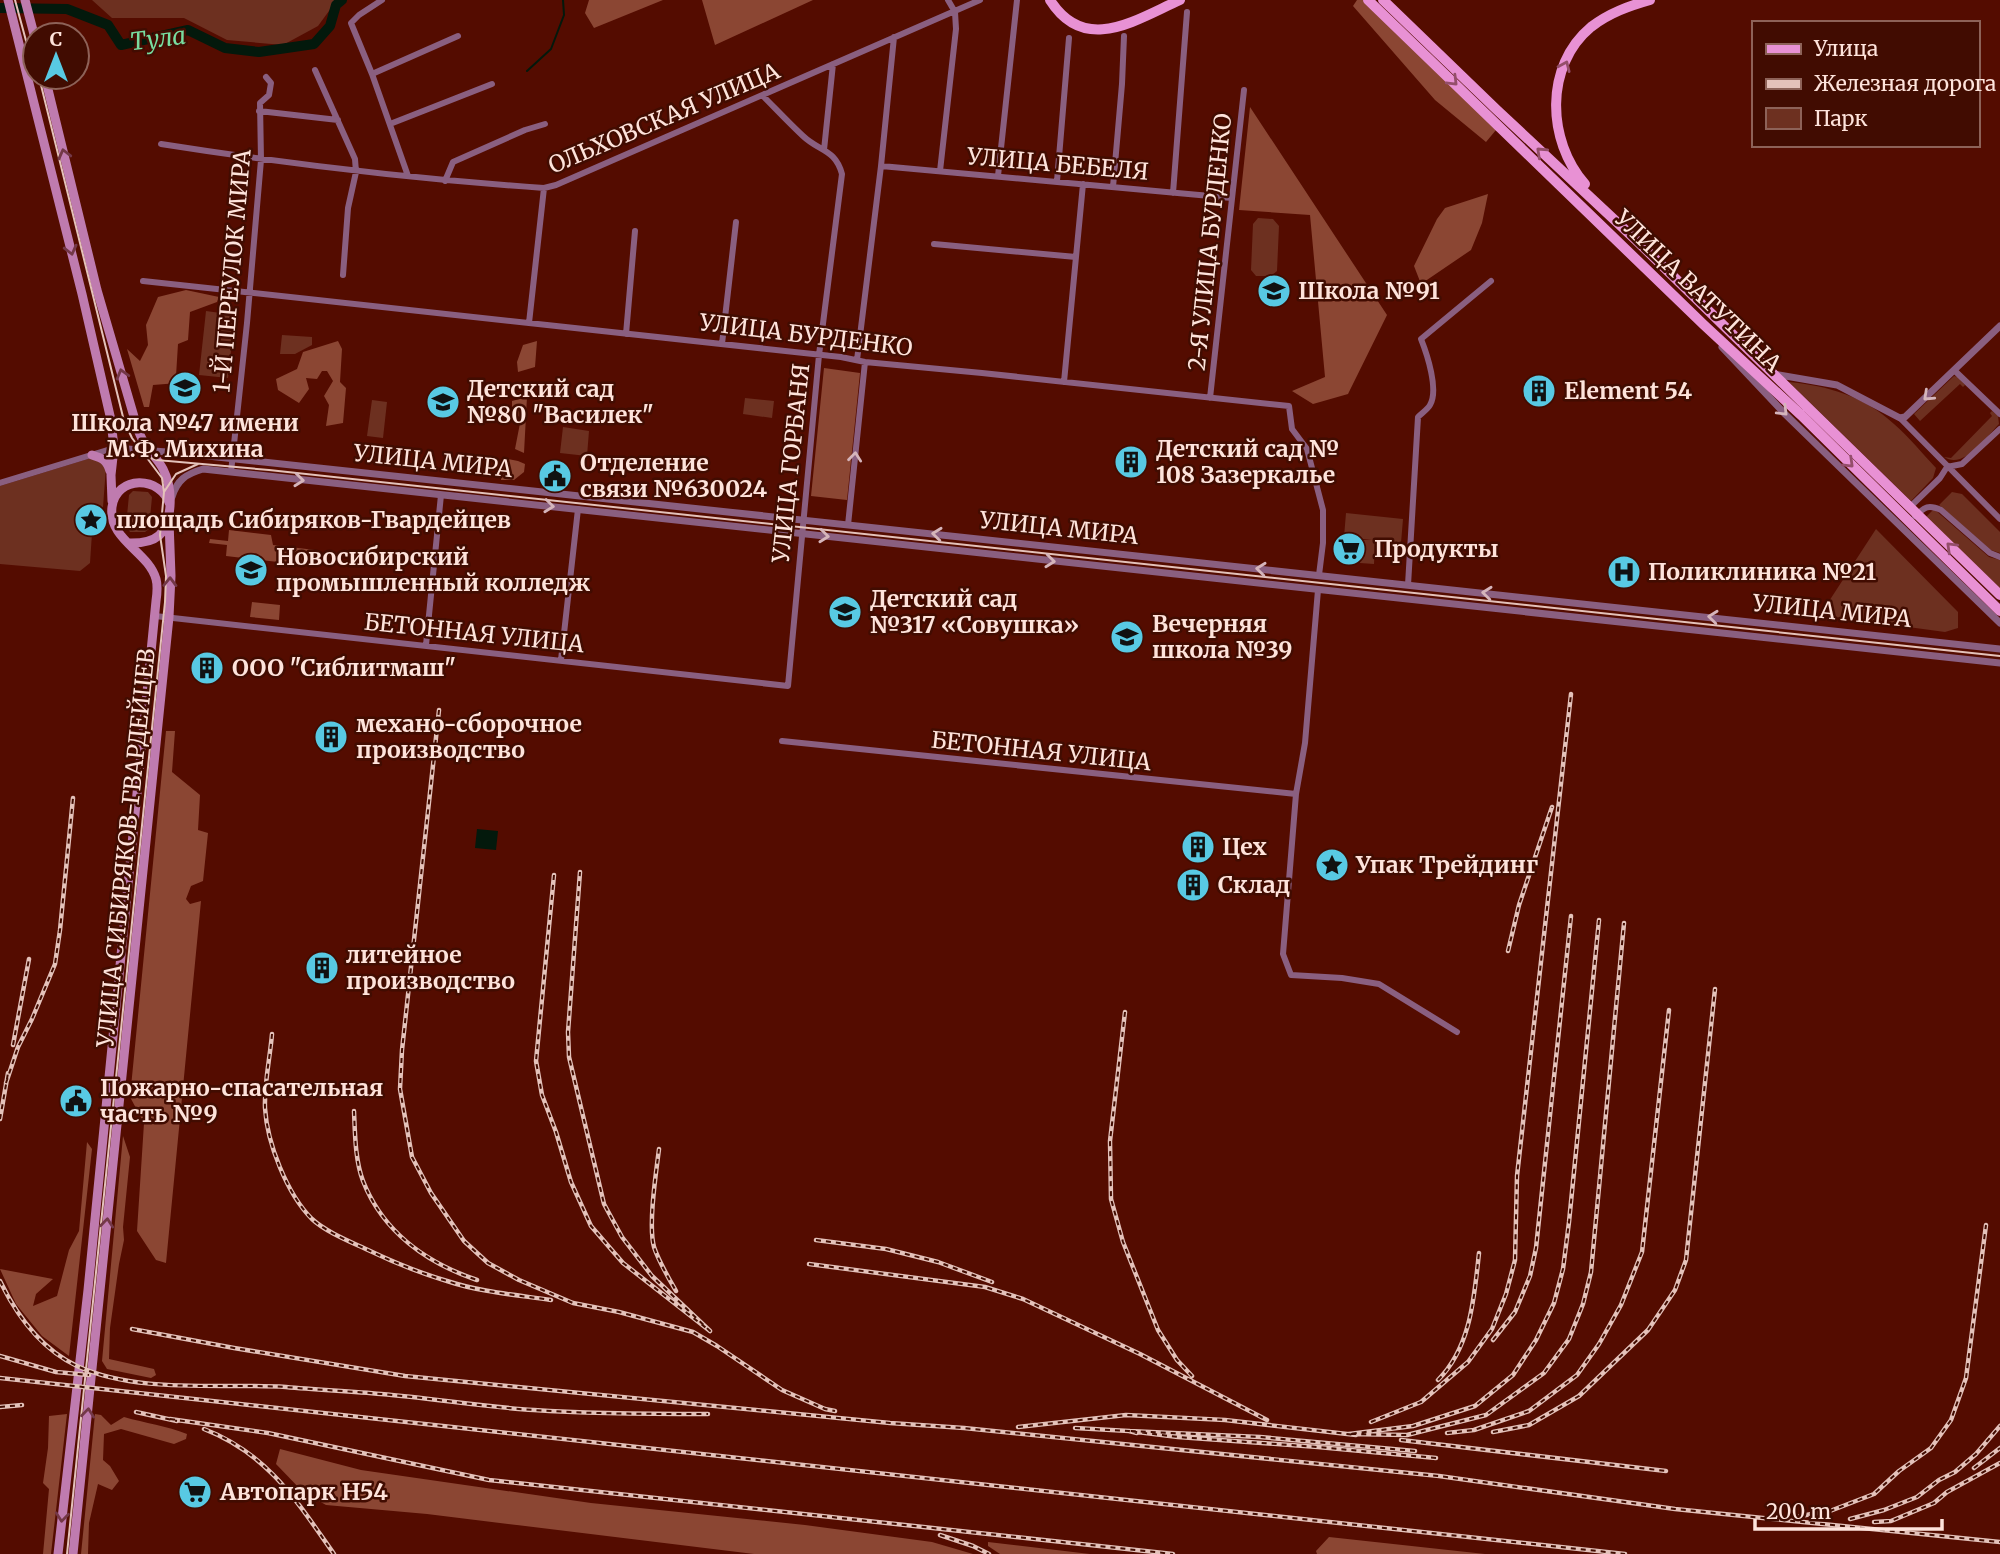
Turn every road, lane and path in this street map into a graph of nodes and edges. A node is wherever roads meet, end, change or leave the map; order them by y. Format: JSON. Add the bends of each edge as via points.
{"nodes":[{"id":1,"x":8,"y":0,"type":"edge"},
{"id":2,"x":25,"y":0,"type":"edge"},
{"id":3,"x":382,"y":0,"type":"edge"},
{"id":4,"x":948,"y":0,"type":"edge"},
{"id":5,"x":980,"y":0,"type":"edge"},
{"id":6,"x":1017,"y":0,"type":"edge"},
{"id":7,"x":1050,"y":0,"type":"edge"},
{"id":8,"x":1180,"y":0,"type":"edge"},
{"id":9,"x":1368,"y":0,"type":"edge"},
{"id":10,"x":1383,"y":0,"type":"edge"},
{"id":11,"x":1650,"y":0,"type":"edge"},
{"id":12,"x":955,"y":12,"type":"junction"},
{"id":13,"x":1187,"y":12,"type":"dead end"},
{"id":14,"x":31,"y":21,"type":"edge"},
{"id":15,"x":458,"y":36,"type":"dead end"},
{"id":16,"x":1124,"y":36,"type":"dead end"},
{"id":17,"x":894,"y":37,"type":"junction"},
{"id":18,"x":1069,"y":38,"type":"dead end"},
{"id":19,"x":833,"y":64,"type":"junction"},
{"id":20,"x":315,"y":70,"type":"dead end"},
{"id":21,"x":372,"y":74,"type":"junction"},
{"id":22,"x":266,"y":77,"type":"dead end"},
{"id":23,"x":492,"y":84,"type":"dead end"},
{"id":24,"x":1244,"y":90,"type":"dead end"},
{"id":25,"x":48,"y":91,"type":"edge"},
{"id":26,"x":763,"y":96,"type":"junction"},
{"id":27,"x":259,"y":111,"type":"junction"},
{"id":28,"x":338,"y":120,"type":"junction"},
{"id":29,"x":390,"y":124,"type":"junction"},
{"id":30,"x":545,"y":124,"type":"dead end"},
{"id":31,"x":161,"y":144,"type":"dead end"},
{"id":32,"x":824,"y":150,"type":"junction"},
{"id":33,"x":261,"y":160,"type":"junction"},
{"id":34,"x":881,"y":166,"type":"junction"},
{"id":35,"x":940,"y":171,"type":"junction"},
{"id":36,"x":356,"y":172,"type":"junction"},
{"id":37,"x":408,"y":176,"type":"junction"},
{"id":38,"x":998,"y":176,"type":"junction"},
{"id":39,"x":446,"y":181,"type":"junction"},
{"id":40,"x":1057,"y":181,"type":"junction"},
{"id":41,"x":1083,"y":184,"type":"junction"},
{"id":42,"x":1113,"y":187,"type":"junction"},
{"id":43,"x":544,"y":188,"type":"junction"},
{"id":44,"x":1173,"y":193,"type":"junction"},
{"id":45,"x":1232,"y":198,"type":"junction"},
{"id":46,"x":1609,"y":215,"type":"junction"},
{"id":47,"x":736,"y":222,"type":"dead end"},
{"id":48,"x":635,"y":231,"type":"dead end"},
{"id":49,"x":934,"y":244,"type":"dead end"},
{"id":50,"x":1076,"y":257,"type":"junction"},
{"id":51,"x":343,"y":275,"type":"dead end"},
{"id":52,"x":143,"y":281,"type":"dead end"},
{"id":53,"x":1492,"y":281,"type":"dead end"},
{"id":54,"x":250,"y":293,"type":"junction"},
{"id":55,"x":529,"y":323,"type":"junction"},
{"id":56,"x":1704,"y":325,"type":"junction"},
{"id":57,"x":2000,"y":326,"type":"edge"},
{"id":58,"x":626,"y":334,"type":"junction"},
{"id":59,"x":722,"y":344,"type":"junction"},
{"id":60,"x":819,"y":355,"type":"junction"},
{"id":61,"x":861,"y":361,"type":"junction"},
{"id":62,"x":1955,"y":371,"type":"junction"},
{"id":63,"x":1773,"y":373,"type":"junction"},
{"id":64,"x":1064,"y":382,"type":"junction"},
{"id":65,"x":1210,"y":398,"type":"junction"},
{"id":66,"x":1804,"y":412,"type":"junction"},
{"id":67,"x":2000,"y":414,"type":"edge"},
{"id":68,"x":1900,"y":418,"type":"junction"},
{"id":69,"x":2000,"y":429,"type":"edge"},
{"id":70,"x":114,"y":448,"type":"junction"},
{"id":71,"x":149,"y":450,"type":"junction"},
{"id":72,"x":92,"y":455,"type":"junction"},
{"id":73,"x":233,"y":459,"type":"junction"},
{"id":74,"x":1947,"y":467,"type":"junction"},
{"id":75,"x":231,"y":472,"type":"junction"},
{"id":76,"x":111,"y":475,"type":"junction"},
{"id":77,"x":0,"y":483,"type":"edge"},
{"id":78,"x":441,"y":495,"type":"junction"},
{"id":79,"x":170,"y":505,"type":"junction"},
{"id":80,"x":112,"y":507,"type":"junction"},
{"id":81,"x":578,"y":509,"type":"junction"},
{"id":82,"x":2000,"y":519,"type":"edge"},
{"id":83,"x":802,"y":520,"type":"junction"},
{"id":84,"x":169,"y":521,"type":"junction"},
{"id":85,"x":1894,"y":521,"type":"junction"},
{"id":86,"x":848,"y":525,"type":"junction"},
{"id":87,"x":1903,"y":529,"type":"junction"},
{"id":88,"x":801,"y":534,"type":"junction"},
{"id":89,"x":128,"y":543,"type":"junction"},
{"id":90,"x":2000,"y":557,"type":"edge"},
{"id":91,"x":1319,"y":575,"type":"junction"},
{"id":92,"x":1408,"y":585,"type":"junction"},
{"id":93,"x":1318,"y":590,"type":"junction"},
{"id":94,"x":2000,"y":595,"type":"edge"},
{"id":95,"x":1407,"y":599,"type":"junction"},
{"id":96,"x":1999,"y":610,"type":"edge"},
{"id":97,"x":155,"y":615,"type":"junction"},
{"id":98,"x":169,"y":617,"type":"junction"},
{"id":99,"x":2000,"y":623,"type":"edge"},
{"id":100,"x":1796,"y":626,"type":"junction"},
{"id":101,"x":1794,"y":641,"type":"junction"},
{"id":102,"x":426,"y":645,"type":"junction"},
{"id":103,"x":2000,"y":649,"type":"edge"},
{"id":104,"x":561,"y":660,"type":"junction"},
{"id":105,"x":2000,"y":663,"type":"edge"},
{"id":106,"x":788,"y":685,"type":"joint"},
{"id":107,"x":782,"y":741,"type":"dead end"},
{"id":108,"x":1296,"y":794,"type":"junction"},
{"id":109,"x":135,"y":816,"type":"junction"},
{"id":110,"x":148,"y":817,"type":"junction"},
{"id":111,"x":1457,"y":1032,"type":"dead end"},
{"id":112,"x":58,"y":1554,"type":"edge"},
{"id":113,"x":73,"y":1554,"type":"edge"}],
"edges":[{"from":1,"to":70,"type":"main road","one_way":true},
{"from":2,"to":14,"type":"main road"},
{"from":3,"to":21,"type":"street","via":[[351,23]]},
{"from":4,"to":12,"type":"street"},
{"from":5,"to":12,"type":"street","name":"ОЛЬХОВСКАЯ УЛИЦА"},
{"from":6,"to":38,"type":"street"},
{"from":7,"to":8,"type":"main road","via":[[1068,21],[1087,29],[1109,30]]},
{"from":9,"to":56,"type":"main road","name":"УЛИЦА ВАТУТИНА","one_way":true},
{"from":46,"to":10,"type":"main road","name":"УЛИЦА ВАТУТИНА","one_way":true},
{"from":46,"to":11,"type":"main road","one_way":true,"via":[[1573,170],[1562,148],[1557,124],[1559,82],[1575,46],[1590,28],[1608,15]]},
{"from":12,"to":17,"type":"street","name":"ОЛЬХОВСКАЯ УЛИЦА"},
{"from":12,"to":35,"type":"street"},
{"from":13,"to":44,"type":"street"},
{"from":15,"to":21,"type":"street"},
{"from":16,"to":42,"type":"street"},
{"from":17,"to":19,"type":"street","name":"ОЛЬХОВСКАЯ УЛИЦА"},
{"from":17,"to":34,"type":"street"},
{"from":18,"to":40,"type":"street"},
{"from":19,"to":26,"type":"street","name":"ОЛЬХОВСКАЯ УЛИЦА"},
{"from":19,"to":32,"type":"street"},
{"from":20,"to":28,"type":"street"},
{"from":21,"to":29,"type":"street"},
{"from":22,"to":27,"type":"street","name":"1-Й ПЕРЕУЛОК МИРА","via":[[271,83],[269,95]]},
{"from":23,"to":29,"type":"street"},
{"from":24,"to":45,"type":"street","name":"2-Я УЛИЦА БУРДЕНКО"},
{"from":71,"to":25,"type":"main road","one_way":true,"via":[[137,427],[97,290]]},
{"from":26,"to":32,"type":"street","via":[[806,139]]},
{"from":26,"to":43,"type":"street","name":"ОЛЬХОВСКАЯ УЛИЦА"},
{"from":27,"to":28,"type":"street"},
{"from":27,"to":33,"type":"street","name":"1-Й ПЕРЕУЛОК МИРА"},
{"from":28,"to":36,"type":"street"},
{"from":29,"to":37,"type":"street"},
{"from":30,"to":39,"type":"street","via":[[453,162]]},
{"from":31,"to":33,"type":"street","name":"ОЛЬХОВСКАЯ УЛИЦА"},
{"from":32,"to":60,"type":"street","name":"УЛИЦА ГОРБАНЯ","via":[[838,161],[842,174]]},
{"from":33,"to":36,"type":"street","name":"ОЛЬХОВСКАЯ УЛИЦА"},
{"from":33,"to":54,"type":"street","name":"1-Й ПЕРЕУЛОК МИРА"},
{"from":34,"to":35,"type":"street","name":"УЛИЦА БЕБЕЛЯ"},
{"from":34,"to":61,"type":"street"},
{"from":35,"to":38,"type":"street","name":"УЛИЦА БЕБЕЛЯ"},
{"from":36,"to":37,"type":"street","name":"ОЛЬХОВСКАЯ УЛИЦА"},
{"from":36,"to":51,"type":"street"},
{"from":37,"to":39,"type":"street","name":"ОЛЬХОВСКАЯ УЛИЦА"},
{"from":38,"to":40,"type":"street","name":"УЛИЦА БЕБЕЛЯ"},
{"from":39,"to":43,"type":"street","name":"ОЛЬХОВСКАЯ УЛИЦА"},
{"from":40,"to":41,"type":"street","name":"УЛИЦА БЕБЕЛЯ"},
{"from":41,"to":42,"type":"street","name":"УЛИЦА БЕБЕЛЯ"},
{"from":41,"to":50,"type":"street"},
{"from":42,"to":44,"type":"street","name":"УЛИЦА БЕБЕЛЯ"},
{"from":43,"to":55,"type":"street"},
{"from":44,"to":45,"type":"street","name":"УЛИЦА БЕБЕЛЯ"},
{"from":45,"to":65,"type":"street","name":"2-Я УЛИЦА БУРДЕНКО"},
{"from":46,"to":63,"type":"main road","name":"УЛИЦА ВАТУТИНА"},
{"from":47,"to":59,"type":"street"},
{"from":48,"to":58,"type":"street"},
{"from":49,"to":50,"type":"street"},
{"from":50,"to":64,"type":"street"},
{"from":52,"to":54,"type":"street","name":"УЛИЦА БУРДЕНКО"},
{"from":53,"to":92,"type":"street","via":[[1421,339],[1433,389],[1431,404],[1418,417]]},
{"from":54,"to":55,"type":"street","name":"УЛИЦА БУРДЕНКО"},
{"from":54,"to":73,"type":"street","name":"1-Й ПЕРЕУЛОК МИРА"},
{"from":55,"to":58,"type":"street","name":"УЛИЦА БУРДЕНКО"},
{"from":56,"to":66,"type":"main road","name":"УЛИЦА ВАТУТИНА"},
{"from":56,"to":85,"type":"street","one_way":true,"via":[[1785,414]]},
{"from":57,"to":62,"type":"street"},
{"from":58,"to":59,"type":"street","name":"УЛИЦА БУРДЕНКО"},
{"from":59,"to":60,"type":"street","name":"УЛИЦА БУРДЕНКО"},
{"from":60,"to":61,"type":"street","name":"УЛИЦА БУРДЕНКО"},
{"from":60,"to":83,"type":"street","name":"УЛИЦА ГОРБАНЯ"},
{"from":61,"to":64,"type":"street","name":"УЛИЦА БУРДЕНКО"},
{"from":86,"to":61,"type":"street","one_way":true},
{"from":62,"to":67,"type":"street"},
{"from":62,"to":68,"type":"street","one_way":true},
{"from":63,"to":66,"type":"main road","name":"УЛИЦА ВАТУТИНА"},
{"from":63,"to":68,"type":"street","via":[[1837,385]]},
{"from":64,"to":65,"type":"street","name":"УЛИЦА БУРДЕНКО"},
{"from":65,"to":91,"type":"street","name":"УЛИЦА БУРДЕНКО","via":[[1289,406],[1292,429],[1307,449],[1323,510]]},
{"from":94,"to":66,"type":"main road","name":"УЛИЦА ВАТУТИНА","one_way":true},
{"from":66,"to":96,"type":"main road","name":"УЛИЦА ВАТУТИНА","one_way":true},
{"from":68,"to":74,"type":"street"},
{"from":69,"to":74,"type":"street","via":[[1962,464]]},
{"from":70,"to":71,"type":"street","name":"УЛИЦА МИРА"},
{"from":70,"to":72,"type":"street"},
{"from":70,"to":76,"type":"main road"},
{"from":71,"to":73,"type":"street","name":"УЛИЦА МИРА"},
{"from":71,"to":79,"type":"main road","via":[[169,483]]},
{"from":72,"to":76,"type":"main road","via":[[103,458]]},
{"from":72,"to":77,"type":"street"},
{"from":73,"to":75,"type":"street","name":"1-Й ПЕРЕУЛОК МИРА"},
{"from":73,"to":83,"type":"street","name":"УЛИЦА МИРА"},
{"from":74,"to":82,"type":"street"},
{"from":74,"to":85,"type":"street"},
{"from":75,"to":78,"type":"street","name":"УЛИЦА МИРА","one_way":true},
{"from":75,"to":79,"type":"street","via":[[203,470],[182,477]]},
{"from":76,"to":80,"type":"main road"},
{"from":78,"to":81,"type":"street","name":"УЛИЦА МИРА","one_way":true},
{"from":78,"to":102,"type":"street"},
{"from":79,"to":80,"type":"main road","via":[[164,492],[140,482],[126,486]]},
{"from":79,"to":84,"type":"main road"},
{"from":80,"to":89,"type":"main road","via":[[116,530]]},
{"from":81,"to":88,"type":"street","name":"УЛИЦА МИРА"},
{"from":81,"to":104,"type":"street"},
{"from":83,"to":86,"type":"street","name":"УЛИЦА МИРА"},
{"from":83,"to":88,"type":"street","name":"УЛИЦА ГОРБАНЯ"},
{"from":84,"to":89,"type":"main road","via":[[156,538]]},
{"from":98,"to":84,"type":"main road","name":"УЛИЦА СИБИРЯКОВ-ГВАРДЕЙЦЕВ","one_way":true},
{"from":85,"to":87,"type":"street"},
{"from":91,"to":86,"type":"street","name":"УЛИЦА МИРА","one_way":true},
{"from":87,"to":90,"type":"street","via":[[1925,507],[1933,506]]},
{"from":87,"to":99,"type":"street"},
{"from":88,"to":93,"type":"street","name":"УЛИЦА МИРА","one_way":true},
{"from":88,"to":106,"type":"street","name":"УЛИЦА ГОРБАНЯ"},
{"from":89,"to":97,"type":"main road","name":"УЛИЦА СИБИРЯКОВ-ГВАРДЕЙЦЕВ","via":[[156,578]]},
{"from":91,"to":92,"type":"street","name":"УЛИЦА МИРА"},
{"from":91,"to":93,"type":"street"},
{"from":92,"to":95,"type":"street"},
{"from":100,"to":92,"type":"street","name":"УЛИЦА МИРА","one_way":true},
{"from":93,"to":95,"type":"street","name":"УЛИЦА МИРА"},
{"from":93,"to":108,"type":"street"},
{"from":95,"to":101,"type":"street","name":"УЛИЦА МИРА"},
{"from":97,"to":98,"type":"street","name":"БЕТОННАЯ УЛИЦА"},
{"from":97,"to":109,"type":"main road","name":"УЛИЦА СИБИРЯКОВ-ГВАРДЕЙЦЕВ"},
{"from":98,"to":102,"type":"street","name":"БЕТОННАЯ УЛИЦА"},
{"from":98,"to":110,"type":"main road","name":"УЛИЦА СИБИРЯКОВ-ГВАРДЕЙЦЕВ"},
{"from":100,"to":101,"type":"street"},
{"from":100,"to":103,"type":"street","name":"УЛИЦА МИРА"},
{"from":101,"to":105,"type":"street","name":"УЛИЦА МИРА"},
{"from":102,"to":104,"type":"street","name":"БЕТОННАЯ УЛИЦА"},
{"from":104,"to":106,"type":"street","name":"БЕТОННАЯ УЛИЦА"},
{"from":107,"to":108,"type":"street","name":"БЕТОННАЯ УЛИЦА"},
{"from":108,"to":111,"type":"street","via":[[1283,954],[1291,975],[1379,984]]},
{"from":109,"to":110,"type":"main road"},
{"from":109,"to":112,"type":"main road","name":"УЛИЦА СИБИРЯКОВ-ГВАРДЕЙЦЕВ","one_way":true},
{"from":113,"to":110,"type":"main road","name":"УЛИЦА СИБИРЯКОВ-ГВАРДЕЙЦЕВ","one_way":true}]}
